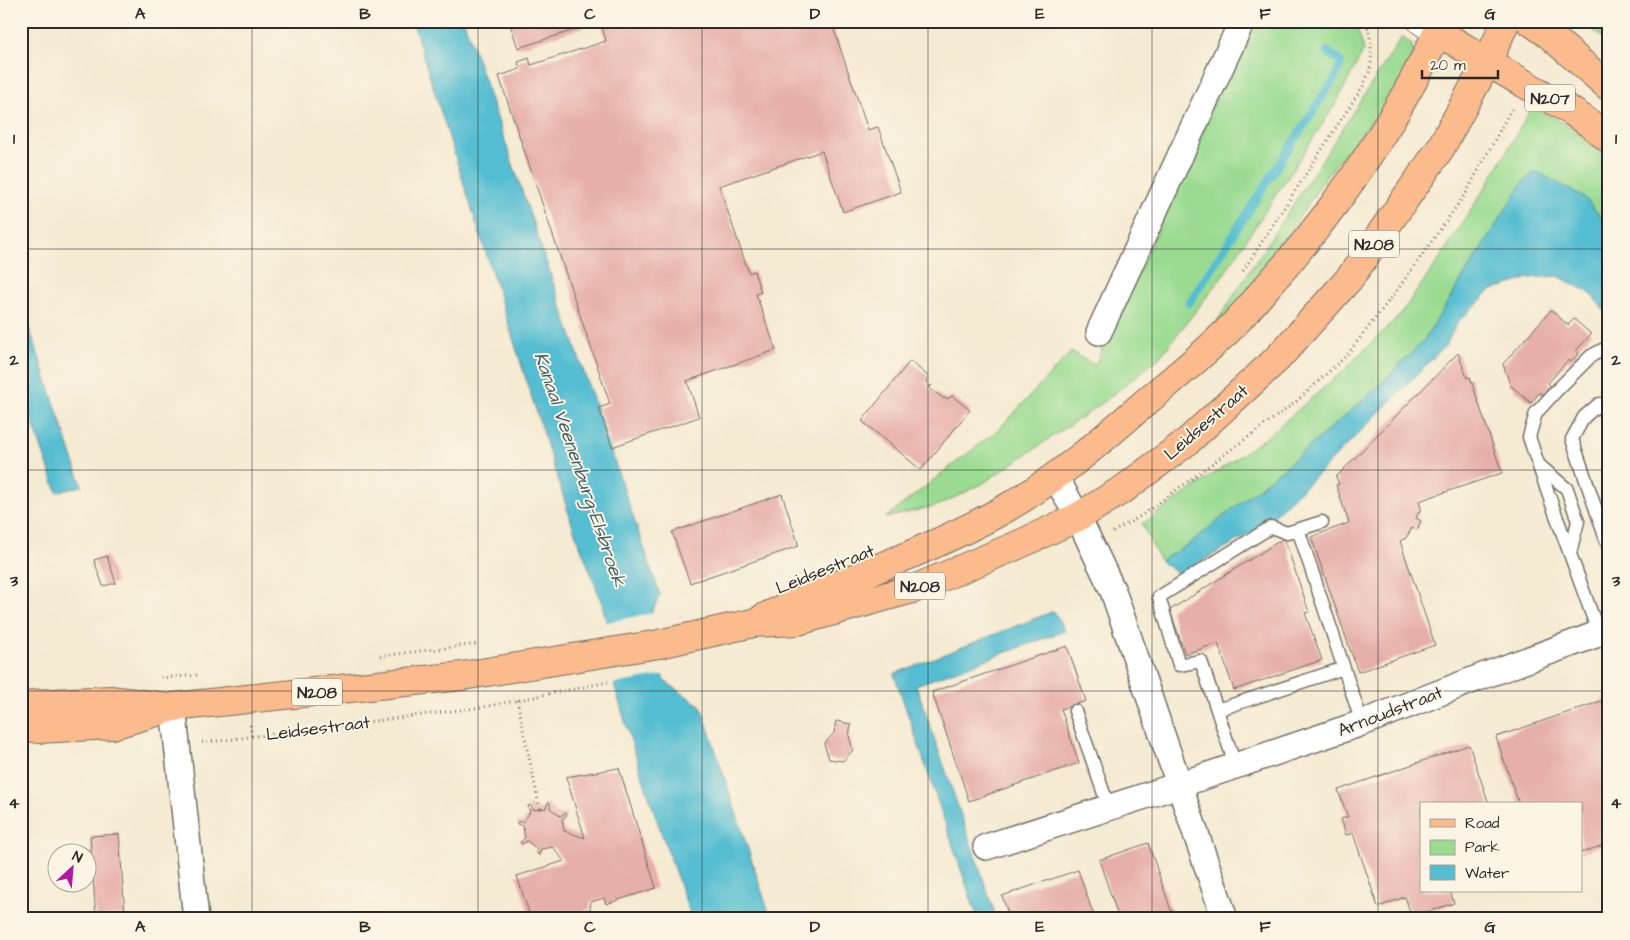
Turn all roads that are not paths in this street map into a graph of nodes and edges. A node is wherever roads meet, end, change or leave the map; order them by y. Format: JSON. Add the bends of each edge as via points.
{"nodes":[{"id":1,"x":1242,"y":21,"type":"edge"},
{"id":2,"x":1506,"y":21,"type":"edge"},
{"id":3,"x":1530,"y":21,"type":"edge"},
{"id":4,"x":1434,"y":25,"type":"edge"},
{"id":5,"x":1488,"y":61,"type":"junction"},
{"id":6,"x":1609,"y":87,"type":"edge"},
{"id":7,"x":1609,"y":140,"type":"edge"},
{"id":8,"x":1099,"y":332,"type":"dead end"},
{"id":9,"x":1609,"y":351,"type":"edge"},
{"id":10,"x":1609,"y":406,"type":"edge"},
{"id":11,"x":1539,"y":466,"type":"junction"},
{"id":12,"x":1055,"y":476,"type":"junction"},
{"id":13,"x":1078,"y":517,"type":"junction"},
{"id":14,"x":1322,"y":522,"type":"dead end"},
{"id":15,"x":1298,"y":529,"type":"junction"},
{"id":16,"x":1609,"y":548,"type":"edge"},
{"id":17,"x":1570,"y":553,"type":"junction"},
{"id":18,"x":752,"y":623,"type":"junction"},
{"id":19,"x":1604,"y":632,"type":"edge"},
{"id":20,"x":1344,"y":668,"type":"junction"},
{"id":21,"x":173,"y":707,"type":"junction"},
{"id":22,"x":21,"y":709,"type":"edge"},
{"id":23,"x":1217,"y":710,"type":"junction"},
{"id":24,"x":1075,"y":711,"type":"dead end"},
{"id":25,"x":1362,"y":723,"type":"junction"},
{"id":26,"x":21,"y":725,"type":"edge"},
{"id":27,"x":1236,"y":765,"type":"junction"},
{"id":28,"x":1179,"y":785,"type":"junction"},
{"id":29,"x":1109,"y":808,"type":"junction"},
{"id":30,"x":986,"y":847,"type":"dead end"},
{"id":31,"x":196,"y":919,"type":"edge"},
{"id":32,"x":1225,"y":919,"type":"edge"}],
"edges":[{"from":1,"to":8,"type":"street"},
{"from":2,"to":5,"type":"main road","name":"Leidsestraat","number":"N208"},
{"from":3,"to":6,"type":"main road","number":"N207"},
{"from":4,"to":5,"type":"main road","number":"N207"},
{"from":4,"to":12,"type":"main road","name":"Leidsestraat","number":"N208","via":[[1402,99],[1360,168],[1296,254],[1223,336],[1093,448]]},
{"from":5,"to":7,"type":"main road","number":"N207","via":[[1560,103]]},
{"from":5,"to":13,"type":"main road","name":"Leidsestraat","number":"N208","via":[[1418,183],[1349,279],[1290,345],[1189,440],[1125,488]]},
{"from":9,"to":11,"type":"lane","name":"Arnoudstraat","via":[[1602,350],[1591,356],[1536,414],[1529,437]]},
{"from":10,"to":16,"type":"lane","via":[[1599,404],[1584,417],[1572,439]]},
{"from":11,"to":17,"type":"lane","name":"Arnoudstraat"},
{"from":11,"to":17,"type":"lane","via":[[1567,489],[1578,521]]},
{"from":12,"to":13,"type":"street"},
{"from":12,"to":18,"type":"main road","name":"Leidsestraat","number":"N208","via":[[1001,510],[900,560]]},
{"from":13,"to":18,"type":"main road","name":"Leidsestraat","number":"N208","via":[[916,588],[798,621]]},
{"from":13,"to":28,"type":"street","via":[[1113,591]]},
{"from":14,"to":15,"type":"lane"},
{"from":15,"to":20,"type":"lane"},
{"from":15,"to":23,"type":"lane","via":[[1287,533],[1272,527],[1160,597],[1179,665],[1201,662]]},
{"from":17,"to":19,"type":"lane","name":"Arnoudstraat"},
{"from":18,"to":21,"type":"main road","name":"Leidsestraat","number":"N208","via":[[659,644],[462,676]]},
{"from":19,"to":25,"type":"street","name":"Arnoudstraat"},
{"from":20,"to":23,"type":"lane"},
{"from":20,"to":25,"type":"lane"},
{"from":21,"to":22,"type":"main road","name":"Leidsestraat","number":"N208","via":[[110,700],[34,704]]},
{"from":21,"to":26,"type":"main road","name":"Leidsestraat","number":"N208","via":[[112,725],[38,729]]},
{"from":21,"to":31,"type":"street"},
{"from":23,"to":27,"type":"lane"},
{"from":24,"to":29,"type":"lane"},
{"from":25,"to":27,"type":"street","name":"Arnoudstraat"},
{"from":27,"to":28,"type":"street","name":"Arnoudstraat"},
{"from":28,"to":29,"type":"street","name":"Arnoudstraat"},
{"from":28,"to":32,"type":"street"},
{"from":29,"to":30,"type":"street","name":"Arnoudstraat"}]}
